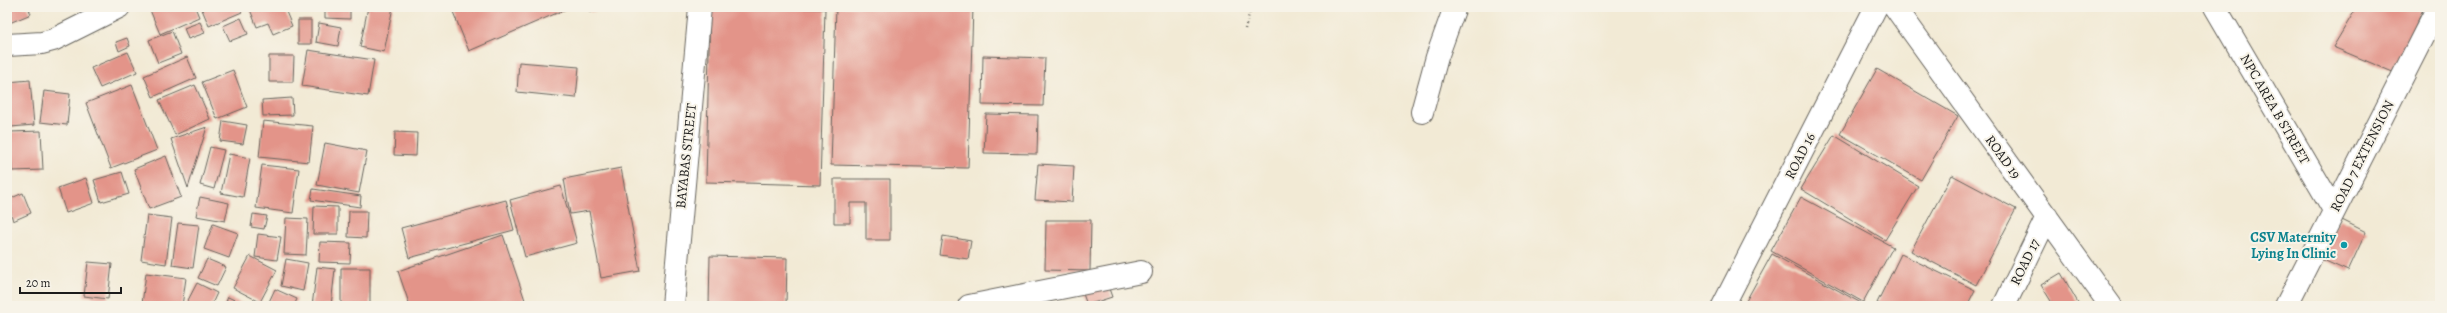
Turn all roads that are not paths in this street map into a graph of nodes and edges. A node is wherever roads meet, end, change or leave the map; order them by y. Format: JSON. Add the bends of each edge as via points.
{"nodes":[{"id":1,"x":118,"y":7,"type":"edge"},
{"id":2,"x":700,"y":7,"type":"edge"},
{"id":3,"x":1455,"y":7,"type":"edge"},
{"id":4,"x":1876,"y":7,"type":"edge"},
{"id":5,"x":1895,"y":7,"type":"edge"},
{"id":6,"x":2215,"y":7,"type":"edge"},
{"id":7,"x":2438,"y":7,"type":"edge"},
{"id":8,"x":7,"y":45,"type":"edge"},
{"id":9,"x":1422,"y":112,"type":"dead end"},
{"id":10,"x":2334,"y":210,"type":"junction"},
{"id":11,"x":2047,"y":217,"type":"junction"},
{"id":12,"x":1141,"y":272,"type":"dead end"},
{"id":13,"x":673,"y":306,"type":"edge"},
{"id":14,"x":969,"y":306,"type":"edge"},
{"id":15,"x":1724,"y":306,"type":"edge"},
{"id":16,"x":2004,"y":306,"type":"edge"},
{"id":17,"x":2111,"y":306,"type":"edge"},
{"id":18,"x":2286,"y":306,"type":"edge"}],
"edges":[{"from":1,"to":8,"type":"street","via":[[53,40]]},
{"from":2,"to":13,"type":"street","name":"BAYABAS STREET"},
{"from":3,"to":9,"type":"street","via":[[1437,57]]},
{"from":4,"to":15,"type":"street","name":"ROAD 16"},
{"from":5,"to":11,"type":"street","name":"ROAD 19"},
{"from":6,"to":10,"type":"street","name":"NPC AREA B STREET"},
{"from":7,"to":10,"type":"street","name":"ROAD 7 EXTENSION"},
{"from":10,"to":18,"type":"street","name":"ROAD 7 EXTENSION"},
{"from":11,"to":16,"type":"street","name":"ROAD 17"},
{"from":11,"to":17,"type":"street","name":"ROAD 19"},
{"from":12,"to":14,"type":"street"}]}
